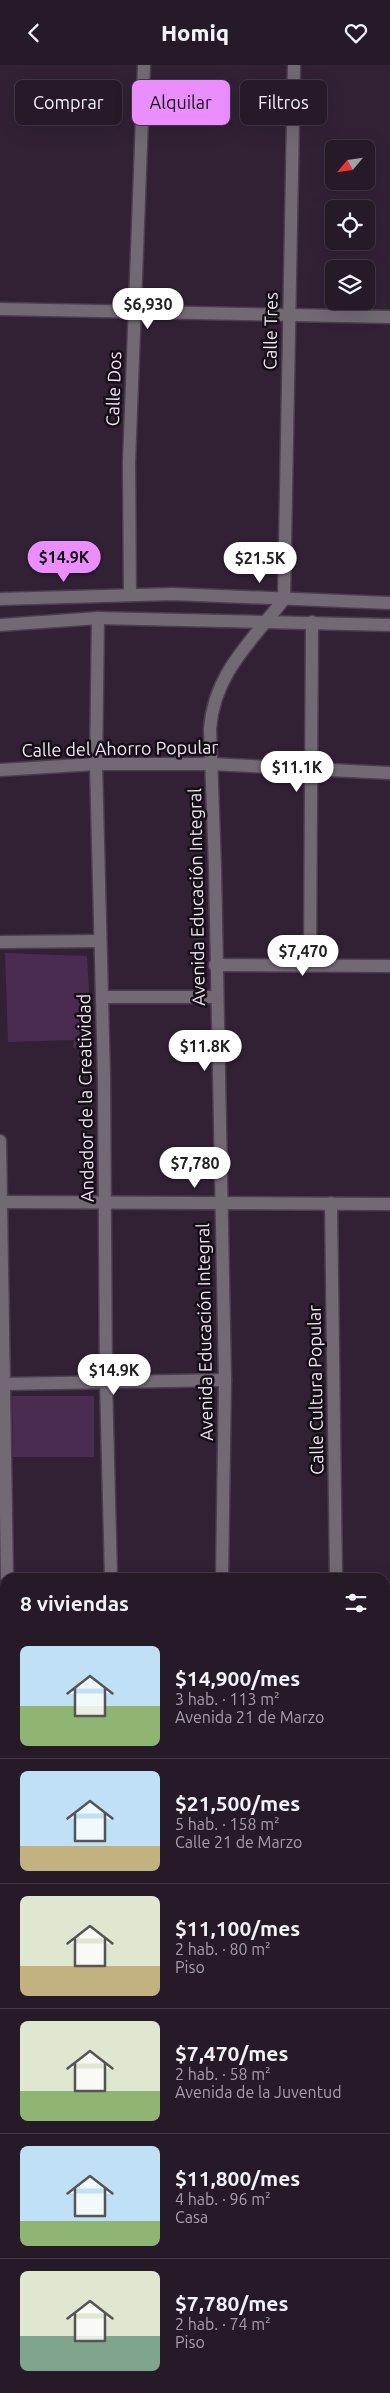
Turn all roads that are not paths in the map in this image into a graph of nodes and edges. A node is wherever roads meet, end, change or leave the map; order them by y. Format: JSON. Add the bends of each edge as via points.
{"nodes":[{"id":1,"x":144,"y":65,"type":"edge"},
{"id":2,"x":294,"y":65,"type":"edge"},
{"id":3,"x":0,"y":309,"type":"edge"},
{"id":4,"x":134,"y":311,"type":"junction"},
{"id":5,"x":289,"y":314,"type":"junction"},
{"id":6,"x":390,"y":317,"type":"edge"},
{"id":7,"x":130,"y":595,"type":"junction"},
{"id":8,"x":0,"y":599,"type":"edge"},
{"id":9,"x":284,"y":599,"type":"junction"},
{"id":10,"x":390,"y":603,"type":"edge"},
{"id":11,"x":98,"y":618,"type":"junction"},
{"id":12,"x":267,"y":621,"type":"junction"},
{"id":13,"x":312,"y":622,"type":"junction"},
{"id":14,"x":0,"y":625,"type":"edge"},
{"id":15,"x":390,"y":625,"type":"edge"},
{"id":16,"x":96,"y":764,"type":"junction"},
{"id":17,"x":211,"y":764,"type":"junction"},
{"id":18,"x":310,"y":769,"type":"junction"},
{"id":19,"x":0,"y":770,"type":"edge"},
{"id":20,"x":390,"y":773,"type":"edge"},
{"id":21,"x":100,"y":941,"type":"junction"},
{"id":22,"x":0,"y":942,"type":"edge"},
{"id":23,"x":310,"y":963,"type":"junction"},
{"id":24,"x":215,"y":965,"type":"junction"},
{"id":25,"x":390,"y":965,"type":"edge"},
{"id":26,"x":102,"y":997,"type":"junction"},
{"id":27,"x":216,"y":997,"type":"junction"},
{"id":28,"x":0,"y":1141,"type":"edge"},
{"id":29,"x":105,"y":1201,"type":"junction"},
{"id":30,"x":0,"y":1202,"type":"edge"},
{"id":31,"x":221,"y":1203,"type":"junction"},
{"id":32,"x":331,"y":1203,"type":"junction"},
{"id":33,"x":390,"y":1204,"type":"edge"},
{"id":34,"x":225,"y":1380,"type":"junction"},
{"id":35,"x":106,"y":1382,"type":"junction"},
{"id":36,"x":2,"y":1384,"type":"junction"},
{"id":37,"x":3,"y":1501,"type":"edge"},
{"id":38,"x":7,"y":1573,"type":"edge"},
{"id":39,"x":111,"y":1573,"type":"edge"},
{"id":40,"x":222,"y":1573,"type":"edge"},
{"id":41,"x":336,"y":1573,"type":"edge"}],
"edges":[{"from":1,"to":4,"type":"street","name":"Calle Dos"},
{"from":2,"to":5,"type":"street","name":"Calle Tres"},
{"from":3,"to":4,"type":"street"},
{"from":4,"to":5,"type":"street"},
{"from":4,"to":7,"type":"street","name":"Calle Dos","via":[[129,463]]},
{"from":5,"to":6,"type":"street"},
{"from":5,"to":9,"type":"street","name":"Calle Tres"},
{"from":7,"to":8,"type":"street"},
{"from":7,"to":9,"type":"street"},
{"from":9,"to":10,"type":"street"},
{"from":9,"to":12,"type":"street","name":"Avenida Educación Integral"},
{"from":11,"to":12,"type":"street"},
{"from":11,"to":14,"type":"street"},
{"from":11,"to":16,"type":"street","name":"Andador de la Creatividad"},
{"from":12,"to":13,"type":"street"},
{"from":12,"to":17,"type":"street","name":"Avenida Educación Integral","via":[[234,661],[219,686],[212,708]]},
{"from":13,"to":15,"type":"street"},
{"from":13,"to":18,"type":"street"},
{"from":16,"to":17,"type":"street","name":"Calle del Ahorro Popular"},
{"from":16,"to":19,"type":"street","name":"Calle del Ahorro Popular"},
{"from":16,"to":21,"type":"street","name":"Andador de la Creatividad"},
{"from":17,"to":18,"type":"street","name":"Calle del Ahorro Popular"},
{"from":17,"to":24,"type":"street","name":"Avenida Educación Integral"},
{"from":18,"to":20,"type":"street","name":"Calle del Ahorro Popular"},
{"from":18,"to":23,"type":"street"},
{"from":21,"to":22,"type":"street"},
{"from":21,"to":26,"type":"street","name":"Andador de la Creatividad"},
{"from":23,"to":24,"type":"street"},
{"from":23,"to":25,"type":"street"},
{"from":24,"to":27,"type":"street","name":"Avenida Educación Integral"},
{"from":26,"to":27,"type":"street"},
{"from":26,"to":29,"type":"street","name":"Andador de la Creatividad"},
{"from":27,"to":31,"type":"street","name":"Avenida Educación Integral"},
{"from":28,"to":30,"type":"street"},
{"from":29,"to":30,"type":"street"},
{"from":29,"to":31,"type":"street"},
{"from":29,"to":35,"type":"street","name":"Andador de la Creatividad"},
{"from":30,"to":36,"type":"street"},
{"from":31,"to":32,"type":"street"},
{"from":31,"to":34,"type":"street","name":"Avenida Educación Integral"},
{"from":32,"to":33,"type":"street"},
{"from":32,"to":41,"type":"street","name":"Calle Cultura Popular"},
{"from":34,"to":35,"type":"street"},
{"from":34,"to":40,"type":"street","name":"Avenida Educación Integral"},
{"from":35,"to":36,"type":"street"},
{"from":35,"to":39,"type":"street","name":"Andador de la Creatividad"},
{"from":36,"to":37,"type":"street"},
{"from":37,"to":38,"type":"street"}]}
